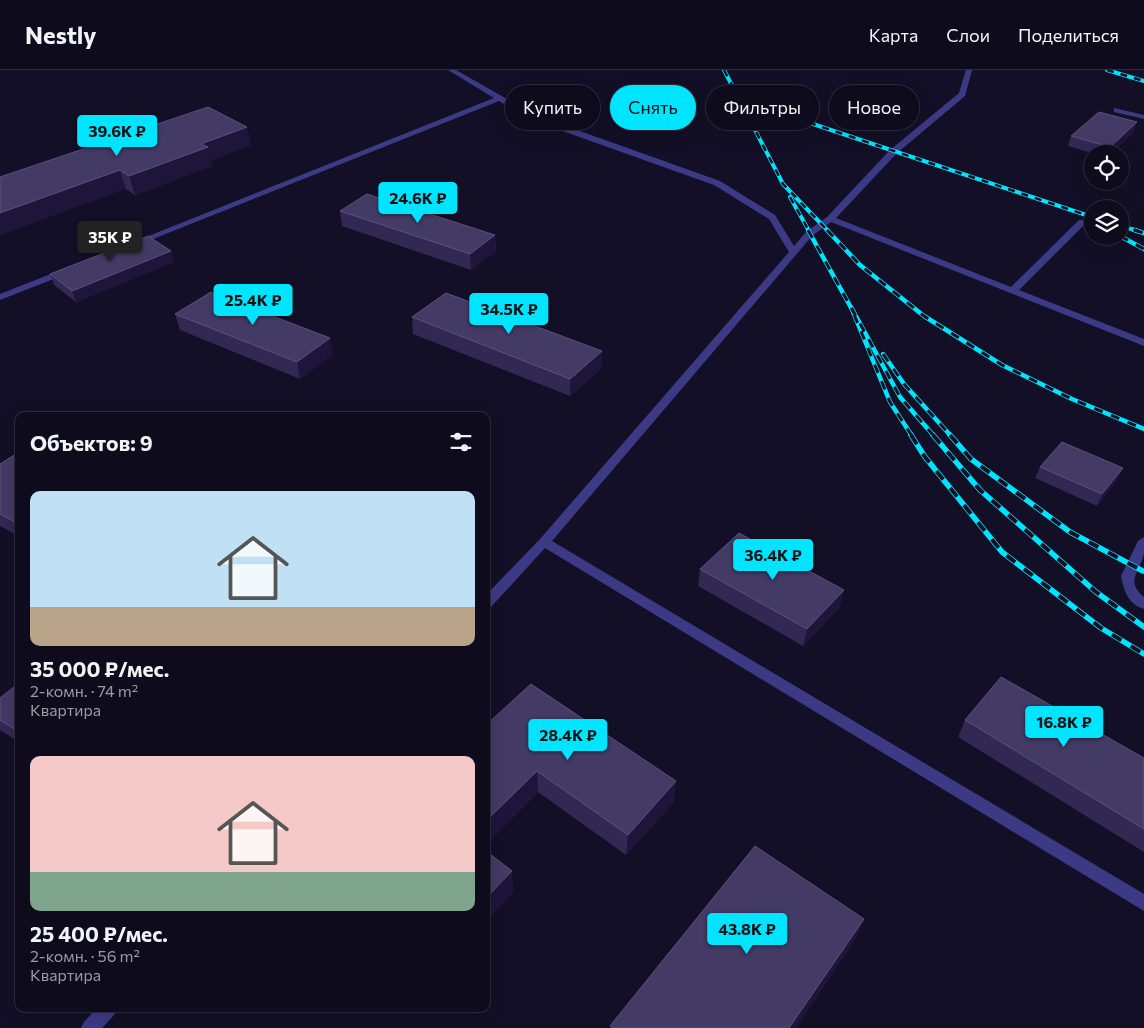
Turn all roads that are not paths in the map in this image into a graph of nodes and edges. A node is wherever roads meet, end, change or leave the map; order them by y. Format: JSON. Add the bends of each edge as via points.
{"nodes":[{"id":1,"x":451,"y":70,"type":"edge"},
{"id":2,"x":969,"y":70,"type":"edge"},
{"id":3,"x":500,"y":98,"type":"junction"},
{"id":4,"x":1117,"y":110,"type":"dead end"},
{"id":5,"x":1144,"y":117,"type":"edge"},
{"id":6,"x":830,"y":219,"type":"junction"},
{"id":7,"x":1082,"y":222,"type":"dead end"},
{"id":8,"x":130,"y":245,"type":"edge"},
{"id":9,"x":793,"y":252,"type":"junction"},
{"id":10,"x":74,"y":268,"type":"edge"},
{"id":11,"x":1012,"y":292,"type":"junction"},
{"id":12,"x":0,"y":297,"type":"edge"},
{"id":13,"x":1144,"y":343,"type":"edge"},
{"id":14,"x":1144,"y":541,"type":"edge"},
{"id":15,"x":544,"y":542,"type":"junction"},
{"id":16,"x":490,"y":600,"type":"edge"},
{"id":17,"x":1144,"y":604,"type":"edge"},
{"id":18,"x":1144,"y":903,"type":"edge"},
{"id":19,"x":105,"y":1012,"type":"edge"},
{"id":20,"x":90,"y":1028,"type":"edge"}],
"edges":[{"from":1,"to":3,"type":"lane"},
{"from":2,"to":6,"type":"lane","via":[[962,94],[893,152]]},
{"from":3,"to":8,"type":"lane"},
{"from":3,"to":9,"type":"lane","via":[[532,117],[717,183],[772,217]]},
{"from":4,"to":5,"type":"lane"},
{"from":6,"to":9,"type":"lane","via":[[809,234]]},
{"from":6,"to":11,"type":"lane"},
{"from":7,"to":11,"type":"lane"},
{"from":9,"to":15,"type":"lane"},
{"from":10,"to":12,"type":"lane"},
{"from":11,"to":13,"type":"lane"},
{"from":14,"to":17,"type":"lane","via":[[1127,576],[1131,593]]},
{"from":15,"to":16,"type":"lane"},
{"from":15,"to":18,"type":"lane"},
{"from":19,"to":20,"type":"lane"}]}
